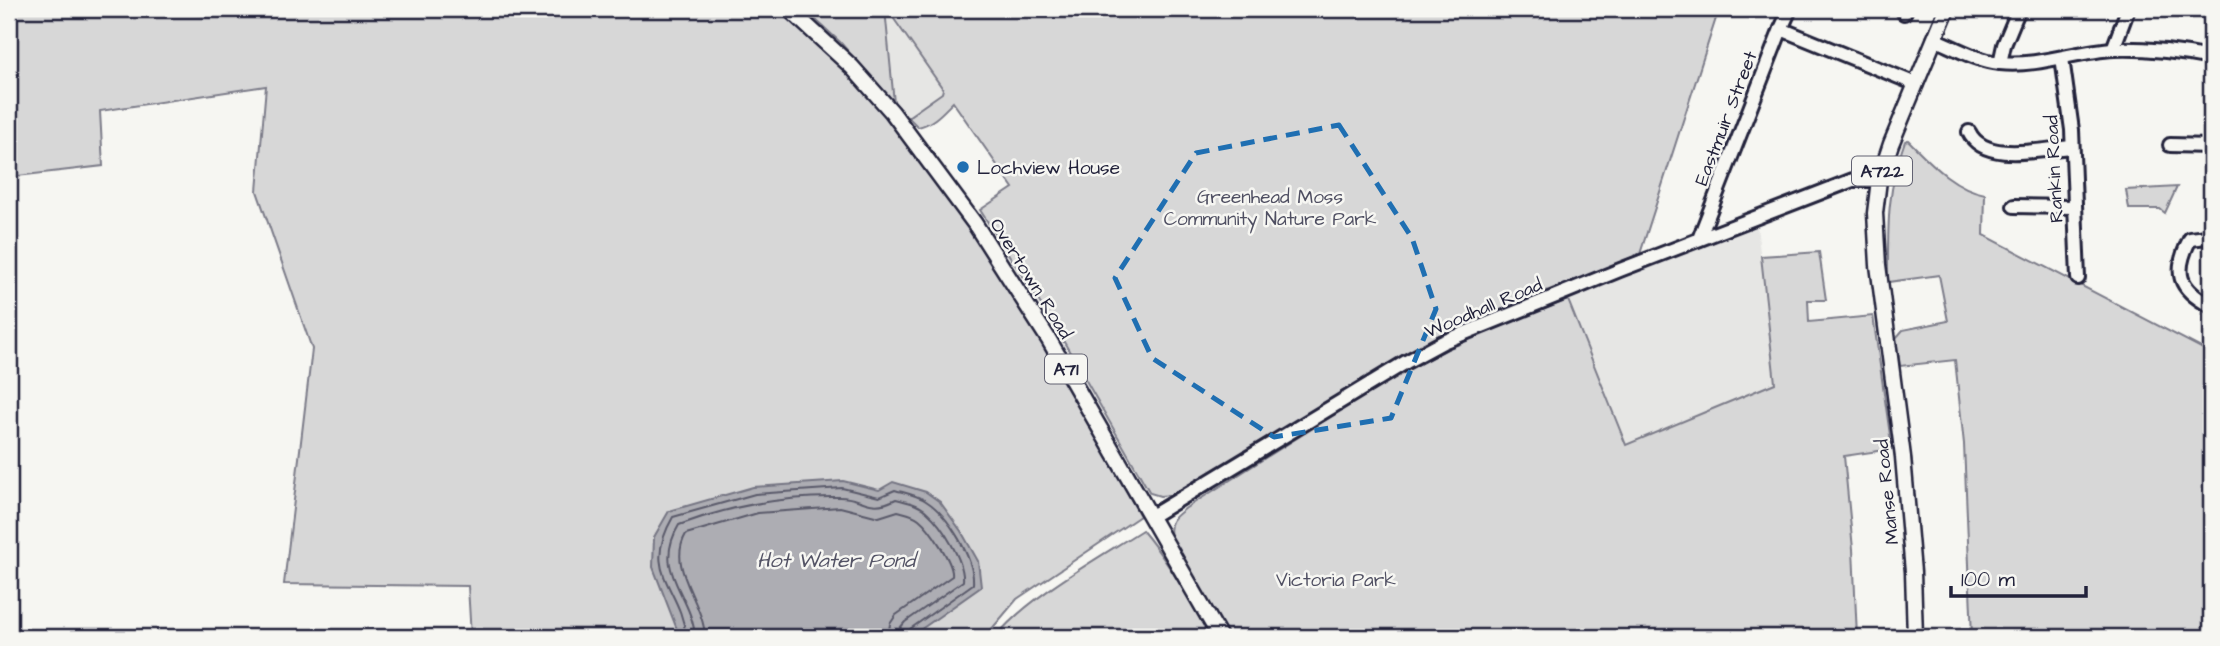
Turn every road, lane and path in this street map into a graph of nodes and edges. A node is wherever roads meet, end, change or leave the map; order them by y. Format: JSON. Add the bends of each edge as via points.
{"nodes":[{"id":1,"x":789,"y":9,"type":"edge"},
{"id":2,"x":1790,"y":9,"type":"edge"},
{"id":3,"x":1947,"y":9,"type":"edge"},
{"id":4,"x":2019,"y":9,"type":"edge"},
{"id":5,"x":2128,"y":9,"type":"edge"},
{"id":6,"x":1781,"y":29,"type":"junction"},
{"id":7,"x":1934,"y":39,"type":"junction"},
{"id":8,"x":2113,"y":49,"type":"junction"},
{"id":9,"x":2062,"y":58,"type":"junction"},
{"id":10,"x":2211,"y":58,"type":"edge"},
{"id":11,"x":2000,"y":63,"type":"junction"},
{"id":12,"x":1916,"y":84,"type":"junction"},
{"id":13,"x":1969,"y":132,"type":"dead end"},
{"id":14,"x":2170,"y":145,"type":"dead end"},
{"id":15,"x":2211,"y":146,"type":"edge"},
{"id":16,"x":2071,"y":147,"type":"junction"},
{"id":17,"x":1879,"y":180,"type":"junction"},
{"id":18,"x":2014,"y":206,"type":"dead end"},
{"id":19,"x":2074,"y":207,"type":"junction"},
{"id":20,"x":2179,"y":228,"type":"dead end"},
{"id":21,"x":1704,"y":237,"type":"junction"},
{"id":22,"x":2207,"y":237,"type":"dead end"},
{"id":23,"x":2190,"y":239,"type":"junction"},
{"id":24,"x":2181,"y":276,"type":"junction"},
{"id":25,"x":2078,"y":278,"type":"dead end"},
{"id":26,"x":2167,"y":280,"type":"dead end"},
{"id":27,"x":2211,"y":306,"type":"edge"},
{"id":28,"x":1152,"y":516,"type":"junction"},
{"id":29,"x":1220,"y":637,"type":"edge"},
{"id":30,"x":1915,"y":637,"type":"edge"}],
"edges":[{"from":1,"to":28,"type":"main road","name":"Overtown Road","number":"A71","via":[[852,67],[892,112],[975,224]]},
{"from":2,"to":6,"type":"street","name":"Eastmuir Street"},
{"from":3,"to":7,"type":"main road","number":"A722"},
{"from":4,"to":11,"type":"street"},
{"from":5,"to":8,"type":"street"},
{"from":6,"to":12,"type":"street"},
{"from":6,"to":21,"type":"street","name":"Eastmuir Street"},
{"from":7,"to":11,"type":"street"},
{"from":7,"to":12,"type":"main road","number":"A722"},
{"from":8,"to":9,"type":"street"},
{"from":8,"to":10,"type":"street"},
{"from":9,"to":11,"type":"street"},
{"from":9,"to":16,"type":"street","name":"Rankin Road"},
{"from":12,"to":17,"type":"main road","number":"A722"},
{"from":13,"to":16,"type":"street","via":[[1975,143],[1993,151]]},
{"from":14,"to":15,"type":"street"},
{"from":16,"to":19,"type":"street","name":"Rankin Road"},
{"from":17,"to":21,"type":"street","name":"Woodhall Road","via":[[1853,180]]},
{"from":17,"to":30,"type":"main road","name":"Manse Road","number":"A722","via":[[1874,231],[1903,457]]},
{"from":18,"to":19,"type":"street"},
{"from":19,"to":25,"type":"street","name":"Rankin Road"},
{"from":20,"to":23,"type":"street"},
{"from":21,"to":28,"type":"street","name":"Woodhall Road","via":[[1443,342]]},
{"from":22,"to":23,"type":"street"},
{"from":23,"to":24,"type":"street","via":[[2182,257]]},
{"from":24,"to":26,"type":"street"},
{"from":24,"to":27,"type":"street","via":[[2188,291]]},
{"from":28,"to":29,"type":"main road","name":"Overtown Road","number":"A71"}]}
